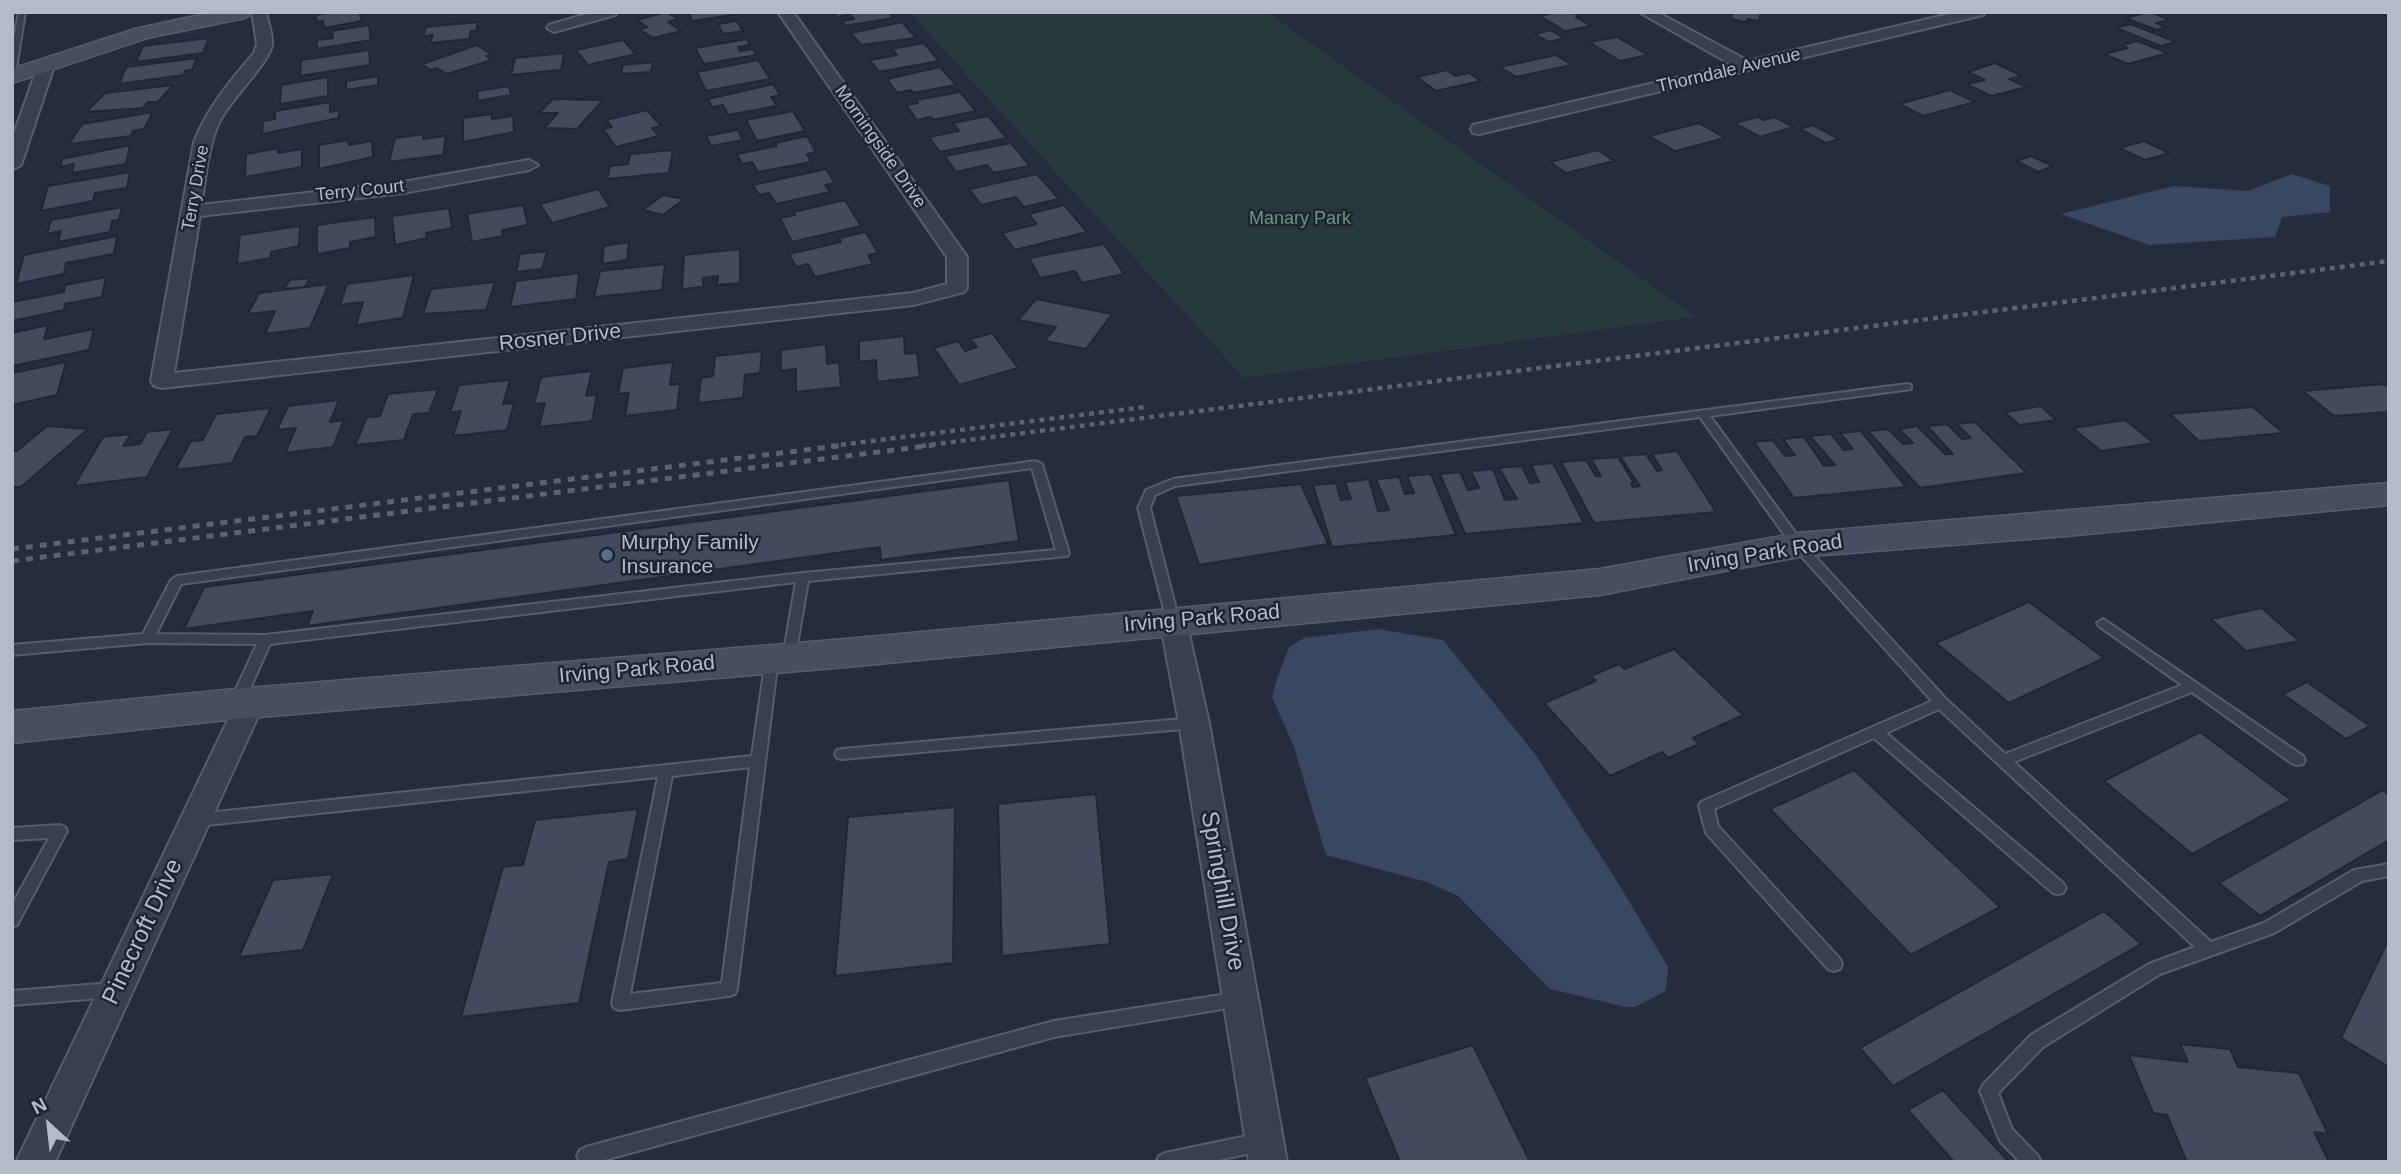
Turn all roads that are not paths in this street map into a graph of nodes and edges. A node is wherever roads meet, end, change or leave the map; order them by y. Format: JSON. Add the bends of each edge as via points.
{"nodes":[{"id":1,"x":245,"y":12,"type":"edge"},
{"id":2,"x":259,"y":12,"type":"edge"},
{"id":3,"x":610,"y":12,"type":"edge"},
{"id":4,"x":785,"y":12,"type":"edge"},
{"id":5,"x":1646,"y":12,"type":"edge"},
{"id":6,"x":1978,"y":12,"type":"edge"},
{"id":7,"x":22,"y":13,"type":"edge"},
{"id":8,"x":554,"y":28,"type":"dead end"},
{"id":9,"x":46,"y":66,"type":"junction"},
{"id":10,"x":1747,"y":66,"type":"junction"},
{"id":11,"x":12,"y":69,"type":"edge"},
{"id":12,"x":12,"y":76,"type":"edge"},
{"id":13,"x":1479,"y":130,"type":"dead end"},
{"id":14,"x":12,"y":164,"type":"edge"},
{"id":15,"x":529,"y":165,"type":"dead end"},
{"id":16,"x":191,"y":212,"type":"junction"},
{"id":17,"x":957,"y":288,"type":"joint"},
{"id":18,"x":162,"y":381,"type":"joint"},
{"id":19,"x":1907,"y":387,"type":"dead end"},
{"id":20,"x":1702,"y":413,"type":"junction"},
{"id":21,"x":2389,"y":494,"type":"edge"},
{"id":22,"x":1798,"y":545,"type":"junction"},
{"id":23,"x":803,"y":577,"type":"junction"},
{"id":24,"x":1173,"y":621,"type":"junction"},
{"id":25,"x":2103,"y":623,"type":"dead end"},
{"id":26,"x":147,"y":638,"type":"junction"},
{"id":27,"x":265,"y":640,"type":"junction"},
{"id":28,"x":12,"y":650,"type":"edge"},
{"id":29,"x":780,"y":658,"type":"junction"},
{"id":30,"x":2192,"y":687,"type":"junction"},
{"id":31,"x":243,"y":703,"type":"junction"},
{"id":32,"x":1941,"y":703,"type":"junction"},
{"id":33,"x":1194,"y":723,"type":"junction"},
{"id":34,"x":12,"y":727,"type":"edge"},
{"id":35,"x":1875,"y":732,"type":"junction"},
{"id":36,"x":842,"y":754,"type":"dead end"},
{"id":37,"x":2003,"y":760,"type":"junction"},
{"id":38,"x":2298,"y":760,"type":"dead end"},
{"id":39,"x":758,"y":761,"type":"junction"},
{"id":40,"x":666,"y":770,"type":"junction"},
{"id":41,"x":196,"y":820,"type":"junction"},
{"id":42,"x":12,"y":834,"type":"edge"},
{"id":43,"x":2389,"y":870,"type":"edge"},
{"id":44,"x":2058,"y":888,"type":"dead end"},
{"id":45,"x":12,"y":920,"type":"edge"},
{"id":46,"x":2208,"y":949,"type":"junction"},
{"id":47,"x":1834,"y":964,"type":"dead end"},
{"id":48,"x":116,"y":990,"type":"junction"},
{"id":49,"x":12,"y":998,"type":"edge"},
{"id":50,"x":1241,"y":999,"type":"junction"},
{"id":51,"x":1266,"y":1152,"type":"edge"},
{"id":52,"x":586,"y":1156,"type":"dead end"},
{"id":53,"x":35,"y":1162,"type":"edge"},
{"id":54,"x":1165,"y":1162,"type":"edge"},
{"id":55,"x":2032,"y":1162,"type":"edge"}],
"edges":[{"from":1,"to":9,"type":"main road","via":[[142,33]]},
{"from":2,"to":16,"type":"street","name":"Terry Drive","via":[[265,44],[256,64],[225,98],[211,123]]},
{"from":3,"to":8,"type":"street"},
{"from":4,"to":17,"type":"street","name":"Morningside Drive","via":[[957,257]]},
{"from":5,"to":10,"type":"street"},
{"from":6,"to":10,"type":"street","name":"Thorndale Avenue"},
{"from":7,"to":11,"type":"lane"},
{"from":9,"to":12,"type":"main road"},
{"from":9,"to":14,"type":"street"},
{"from":10,"to":13,"type":"street","name":"Thorndale Avenue"},
{"from":15,"to":16,"type":"street","name":"Terry Court","via":[[452,181]]},
{"from":16,"to":18,"type":"street","name":"Terry Drive"},
{"from":17,"to":18,"type":"street","name":"Rosner Drive","via":[[913,299]]},
{"from":19,"to":20,"type":"lane"},
{"from":20,"to":22,"type":"lane"},
{"from":20,"to":24,"type":"lane","via":[[1173,484],[1150,493],[1144,508]]},
{"from":21,"to":22,"type":"main road","name":"Irving Park Road"},
{"from":22,"to":24,"type":"main road","name":"Irving Park Road","via":[[1600,582]]},
{"from":22,"to":32,"type":"lane"},
{"from":23,"to":26,"type":"lane","via":[[1063,553],[1035,464],[177,580]]},
{"from":23,"to":27,"type":"lane"},
{"from":23,"to":29,"type":"lane"},
{"from":24,"to":29,"type":"main road","name":"Irving Park Road"},
{"from":24,"to":33,"type":"street","name":"Springhill Drive"},
{"from":25,"to":30,"type":"lane"},
{"from":26,"to":27,"type":"lane"},
{"from":26,"to":28,"type":"lane"},
{"from":27,"to":31,"type":"lane"},
{"from":29,"to":31,"type":"main road","name":"Irving Park Road"},
{"from":29,"to":39,"type":"lane"},
{"from":30,"to":37,"type":"lane"},
{"from":30,"to":38,"type":"lane"},
{"from":31,"to":34,"type":"main road","name":"Irving Park Road"},
{"from":31,"to":41,"type":"street","name":"Pinecroft Drive"},
{"from":32,"to":35,"type":"lane"},
{"from":32,"to":37,"type":"lane"},
{"from":33,"to":36,"type":"lane"},
{"from":33,"to":50,"type":"street","name":"Springhill Drive"},
{"from":35,"to":44,"type":"lane"},
{"from":35,"to":47,"type":"lane","via":[[1706,806],[1711,829]]},
{"from":37,"to":46,"type":"lane"},
{"from":39,"to":40,"type":"lane"},
{"from":39,"to":40,"type":"lane","via":[[729,989],[621,1003]]},
{"from":40,"to":41,"type":"lane"},
{"from":41,"to":48,"type":"street","name":"Pinecroft Drive"},
{"from":42,"to":45,"type":"lane","via":[[60,831]]},
{"from":43,"to":46,"type":"lane","via":[[2359,875],[2269,928]]},
{"from":46,"to":55,"type":"lane","via":[[2155,969],[2036,1041],[1989,1091],[2006,1135]]},
{"from":48,"to":49,"type":"lane"},
{"from":48,"to":53,"type":"street","name":"Pinecroft Drive"},
{"from":50,"to":51,"type":"street","name":"Springhill Drive"},
{"from":50,"to":52,"type":"lane","via":[[1054,1029]]},
{"from":51,"to":54,"type":"lane"}]}
